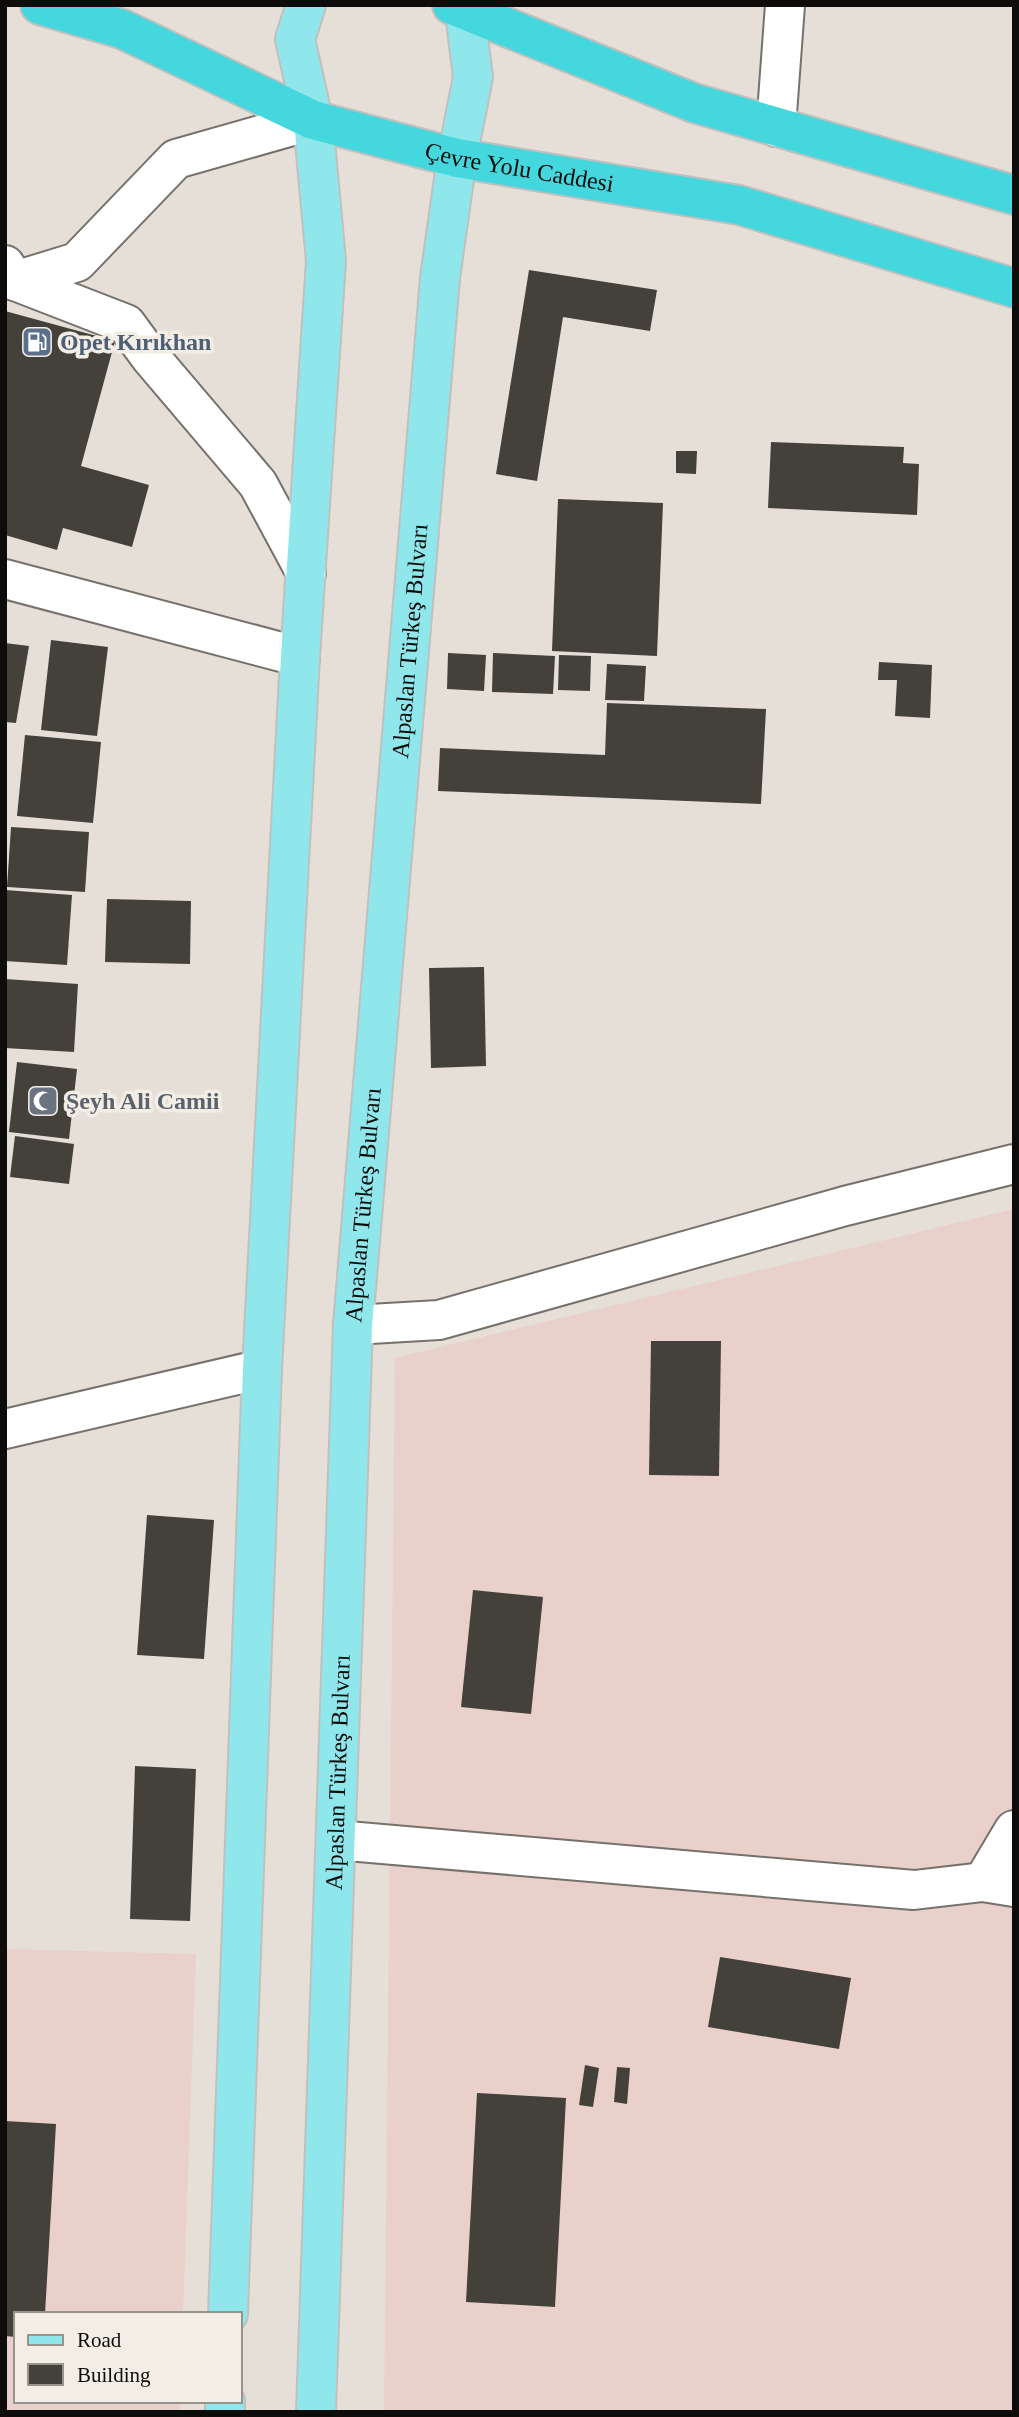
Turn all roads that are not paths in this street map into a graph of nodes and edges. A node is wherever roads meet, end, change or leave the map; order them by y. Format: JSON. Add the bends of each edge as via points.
{"nodes":[{"id":1,"x":40,"y":5,"type":"edge"},
{"id":2,"x":306,"y":5,"type":"edge"},
{"id":3,"x":785,"y":5,"type":"edge"},
{"id":4,"x":460,"y":6,"type":"edge"},
{"id":5,"x":313,"y":120,"type":"junction"},
{"id":6,"x":776,"y":127,"type":"junction"},
{"id":7,"x":457,"y":158,"type":"junction"},
{"id":8,"x":1014,"y":195,"type":"edge"},
{"id":9,"x":10,"y":273,"type":"edge"},
{"id":10,"x":1014,"y":288,"type":"edge"},
{"id":11,"x":306,"y":573,"type":"junction"},
{"id":12,"x":5,"y":579,"type":"edge"},
{"id":13,"x":300,"y":657,"type":"junction"},
{"id":14,"x":1014,"y":1164,"type":"edge"},
{"id":15,"x":354,"y":1325,"type":"junction"},
{"id":16,"x":262,"y":1369,"type":"junction"},
{"id":17,"x":5,"y":1429,"type":"edge"},
{"id":18,"x":1014,"y":1830,"type":"edge"},
{"id":19,"x":336,"y":1840,"type":"junction"},
{"id":20,"x":998,"y":1884,"type":"edge"},
{"id":21,"x":228,"y":2312,"type":"edge"},
{"id":22,"x":316,"y":2412,"type":"edge"}],
"edges":[{"from":1,"to":5,"type":"highway","name":"Çevre Yolu Caddesi","via":[[122,29]]},
{"from":2,"to":5,"type":"main road","via":[[295,39]]},
{"from":3,"to":6,"type":"street"},
{"from":4,"to":6,"type":"highway","via":[[694,103]]},
{"from":4,"to":7,"type":"main road","name":"Alpaslan Türkeş Bulvarı","via":[[473,77]]},
{"from":5,"to":7,"type":"highway","name":"Çevre Yolu Caddesi"},
{"from":5,"to":9,"type":"street","via":[[176,159],[76,262]]},
{"from":5,"to":11,"type":"main road","via":[[326,261]]},
{"from":6,"to":8,"type":"highway"},
{"from":7,"to":10,"type":"highway","name":"Çevre Yolu Caddesi","via":[[739,205]]},
{"from":7,"to":15,"type":"main road","name":"Alpaslan Türkeş Bulvarı","via":[[440,278]]},
{"from":9,"to":11,"type":"street","via":[[126,324],[258,484]]},
{"from":11,"to":13,"type":"main road"},
{"from":12,"to":13,"type":"street"},
{"from":13,"to":16,"type":"main road"},
{"from":14,"to":15,"type":"street","via":[[845,1206],[439,1320]]},
{"from":15,"to":19,"type":"main road","name":"Alpaslan Türkeş Bulvarı"},
{"from":16,"to":17,"type":"street"},
{"from":16,"to":21,"type":"main road"},
{"from":18,"to":20,"type":"street"},
{"from":19,"to":20,"type":"street","via":[[914,1890]]},
{"from":19,"to":22,"type":"main road","name":"Alpaslan Türkeş Bulvarı"}]}
